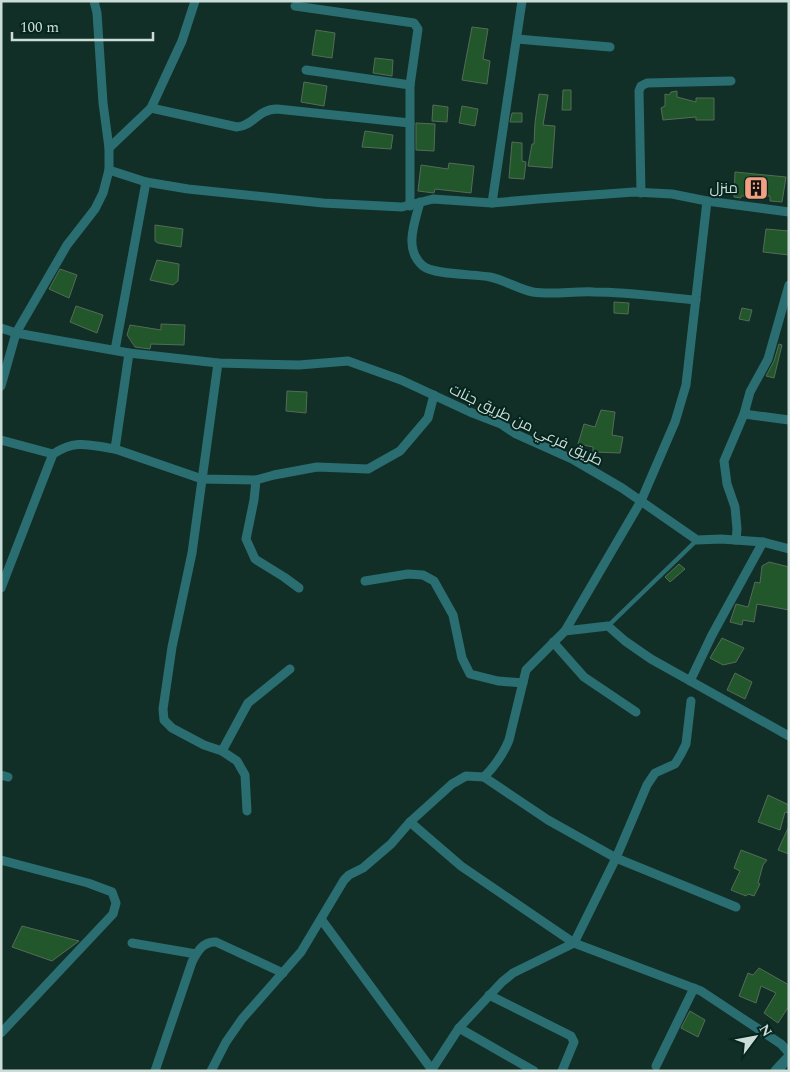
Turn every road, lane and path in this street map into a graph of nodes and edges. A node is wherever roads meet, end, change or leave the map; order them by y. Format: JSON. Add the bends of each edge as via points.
{"nodes":[{"id":1,"x":94,"y":1,"type":"edge"},
{"id":2,"x":195,"y":1,"type":"edge"},
{"id":3,"x":522,"y":1,"type":"edge"},
{"id":4,"x":295,"y":6,"type":"dead end"},
{"id":5,"x":517,"y":39,"type":"junction"},
{"id":6,"x":610,"y":46,"type":"dead end"},
{"id":7,"x":306,"y":70,"type":"dead end"},
{"id":8,"x":731,"y":82,"type":"dead end"},
{"id":9,"x":410,"y":85,"type":"junction"},
{"id":10,"x":152,"y":108,"type":"junction"},
{"id":11,"x":410,"y":123,"type":"junction"},
{"id":12,"x":109,"y":148,"type":"junction"},
{"id":13,"x":109,"y":170,"type":"junction"},
{"id":14,"x":146,"y":182,"type":"junction"},
{"id":15,"x":642,"y":193,"type":"junction"},
{"id":16,"x":708,"y":201,"type":"junction"},
{"id":17,"x":420,"y":202,"type":"junction"},
{"id":18,"x":492,"y":203,"type":"junction"},
{"id":19,"x":410,"y":206,"type":"junction"},
{"id":20,"x":789,"y":212,"type":"edge"},
{"id":21,"x":789,"y":285,"type":"edge"},
{"id":22,"x":696,"y":300,"type":"junction"},
{"id":23,"x":1,"y":328,"type":"edge"},
{"id":24,"x":16,"y":333,"type":"junction"},
{"id":25,"x":115,"y":350,"type":"junction"},
{"id":26,"x":129,"y":353,"type":"junction"},
{"id":27,"x":218,"y":363,"type":"junction"},
{"id":28,"x":1,"y":386,"type":"edge"},
{"id":29,"x":434,"y":395,"type":"junction"},
{"id":30,"x":744,"y":414,"type":"junction"},
{"id":31,"x":789,"y":420,"type":"edge"},
{"id":32,"x":1,"y":440,"type":"edge"},
{"id":33,"x":115,"y":449,"type":"junction"},
{"id":34,"x":53,"y":454,"type":"junction"},
{"id":35,"x":202,"y":479,"type":"junction"},
{"id":36,"x":256,"y":480,"type":"junction"},
{"id":37,"x":641,"y":501,"type":"junction"},
{"id":38,"x":697,"y":540,"type":"junction"},
{"id":39,"x":736,"y":540,"type":"junction"},
{"id":40,"x":762,"y":542,"type":"junction"},
{"id":41,"x":789,"y":549,"type":"edge"},
{"id":42,"x":365,"y":581,"type":"dead end"},
{"id":43,"x":1,"y":588,"type":"edge"},
{"id":44,"x":298,"y":588,"type":"dead end"},
{"id":45,"x":608,"y":626,"type":"junction"},
{"id":46,"x":565,"y":631,"type":"junction"},
{"id":47,"x":553,"y":642,"type":"junction"},
{"id":48,"x":290,"y":669,"type":"dead end"},
{"id":49,"x":690,"y":680,"type":"junction"},
{"id":50,"x":523,"y":684,"type":"junction"},
{"id":51,"x":691,"y":701,"type":"dead end"},
{"id":52,"x":636,"y":712,"type":"dead end"},
{"id":53,"x":789,"y":736,"type":"edge"},
{"id":54,"x":222,"y":751,"type":"junction"},
{"id":55,"x":484,"y":777,"type":"junction"},
{"id":56,"x":247,"y":811,"type":"dead end"},
{"id":57,"x":410,"y":822,"type":"junction"},
{"id":58,"x":616,"y":858,"type":"junction"},
{"id":59,"x":1,"y":860,"type":"edge"},
{"id":60,"x":736,"y":907,"type":"dead end"},
{"id":61,"x":321,"y":919,"type":"junction"},
{"id":62,"x":132,"y":943,"type":"dead end"},
{"id":63,"x":574,"y":943,"type":"junction"},
{"id":64,"x":196,"y":954,"type":"junction"},
{"id":65,"x":283,"y":973,"type":"junction"},
{"id":66,"x":694,"y":988,"type":"junction"},
{"id":67,"x":489,"y":994,"type":"junction"},
{"id":68,"x":459,"y":1028,"type":"junction"},
{"id":69,"x":1,"y":1033,"type":"edge"},
{"id":70,"x":789,"y":1055,"type":"edge"},
{"id":71,"x":656,"y":1066,"type":"dead end"},
{"id":72,"x":432,"y":1070,"type":"edge"},
{"id":73,"x":155,"y":1071,"type":"edge"},
{"id":74,"x":211,"y":1071,"type":"edge"},
{"id":75,"x":534,"y":1071,"type":"edge"},
{"id":76,"x":562,"y":1071,"type":"edge"},
{"id":77,"x":776,"y":1071,"type":"edge"}],
"edges":[{"from":1,"to":12,"type":"street"},
{"from":2,"to":10,"type":"street","via":[[182,41]]},
{"from":3,"to":5,"type":"street"},
{"from":4,"to":9,"type":"street","via":[[414,24],[418,29]]},
{"from":5,"to":6,"type":"street"},
{"from":5,"to":18,"type":"street"},
{"from":7,"to":9,"type":"street"},
{"from":8,"to":15,"type":"street","via":[[647,83],[641,86]]},
{"from":9,"to":11,"type":"street"},
{"from":10,"to":11,"type":"street","via":[[237,127],[246,125],[268,109]]},
{"from":10,"to":12,"type":"street"},
{"from":11,"to":19,"type":"street"},
{"from":12,"to":13,"type":"street"},
{"from":13,"to":14,"type":"street"},
{"from":13,"to":24,"type":"street","via":[[95,208],[63,252]]},
{"from":14,"to":19,"type":"street","via":[[323,203]]},
{"from":14,"to":25,"type":"street"},
{"from":15,"to":16,"type":"street","via":[[672,194]]},
{"from":15,"to":18,"type":"street"},
{"from":16,"to":20,"type":"street"},
{"from":16,"to":22,"type":"street"},
{"from":17,"to":18,"type":"street","via":[[444,199]]},
{"from":17,"to":19,"type":"street"},
{"from":17,"to":22,"type":"street","via":[[411,246],[423,266],[434,271],[492,277],[534,292],[619,293]]},
{"from":21,"to":30,"type":"street","via":[[768,360],[750,392]]},
{"from":22,"to":37,"type":"street","via":[[686,385],[675,422]]},
{"from":23,"to":24,"type":"street","name":"طريق فرعي من طريق جنات"},
{"from":24,"to":25,"type":"street","name":"طريق فرعي من طريق جنات"},
{"from":24,"to":28,"type":"street"},
{"from":25,"to":26,"type":"street","name":"طريق فرعي من طريق جنات"},
{"from":26,"to":27,"type":"street","name":"طريق فرعي من طريق جنات"},
{"from":26,"to":33,"type":"street"},
{"from":27,"to":29,"type":"street","name":"طريق فرعي من طريق جنات","via":[[299,364],[348,360]]},
{"from":27,"to":35,"type":"street"},
{"from":29,"to":36,"type":"street","via":[[428,418],[400,451],[368,469],[317,467]]},
{"from":29,"to":37,"type":"street","name":"طريق فرعي من طريق جنات","via":[[574,460]]},
{"from":30,"to":31,"type":"street"},
{"from":30,"to":39,"type":"street","via":[[724,461],[735,507]]},
{"from":32,"to":34,"type":"street"},
{"from":33,"to":34,"type":"street","via":[[79,444],[64,447]]},
{"from":33,"to":35,"type":"street"},
{"from":34,"to":43,"type":"street"},
{"from":35,"to":36,"type":"street"},
{"from":35,"to":54,"type":"street","via":[[192,553],[172,647],[164,720],[172,728]]},
{"from":36,"to":44,"type":"street","via":[[246,540],[255,559]]},
{"from":37,"to":38,"type":"street","name":"طريق فرعي من طريق جنات"},
{"from":37,"to":46,"type":"street"},
{"from":38,"to":39,"type":"street"},
{"from":38,"to":45,"type":"lane"},
{"from":39,"to":40,"type":"street"},
{"from":40,"to":41,"type":"street"},
{"from":40,"to":49,"type":"street"},
{"from":42,"to":50,"type":"street","via":[[408,574],[423,575],[434,581],[453,615],[462,658],[470,674]]},
{"from":45,"to":46,"type":"street"},
{"from":45,"to":49,"type":"street","via":[[651,659]]},
{"from":46,"to":47,"type":"street"},
{"from":47,"to":50,"type":"street","via":[[526,670]]},
{"from":47,"to":52,"type":"street","via":[[584,677]]},
{"from":48,"to":54,"type":"street","via":[[248,702]]},
{"from":49,"to":53,"type":"street"},
{"from":50,"to":55,"type":"street","via":[[505,751]]},
{"from":51,"to":58,"type":"street","via":[[686,744],[675,764],[655,773],[650,779]]},
{"from":54,"to":56,"type":"street","via":[[238,761],[245,775]]},
{"from":55,"to":57,"type":"street","via":[[466,776],[452,784]]},
{"from":55,"to":58,"type":"street","via":[[548,820]]},
{"from":57,"to":61,"type":"street","via":[[391,844],[344,880]]},
{"from":57,"to":63,"type":"street","via":[[461,866]]},
{"from":58,"to":60,"type":"street"},
{"from":58,"to":63,"type":"street"},
{"from":59,"to":69,"type":"street","via":[[88,883],[112,892],[116,903],[113,914]]},
{"from":61,"to":65,"type":"street","via":[[301,952]]},
{"from":61,"to":72,"type":"street"},
{"from":62,"to":64,"type":"street"},
{"from":63,"to":66,"type":"street"},
{"from":63,"to":67,"type":"street","via":[[514,973]]},
{"from":64,"to":65,"type":"street","via":[[206,944],[216,942]]},
{"from":64,"to":73,"type":"street"},
{"from":65,"to":74,"type":"street","via":[[242,1019]]},
{"from":66,"to":70,"type":"street","via":[[781,1044]]},
{"from":66,"to":71,"type":"street"},
{"from":67,"to":68,"type":"street"},
{"from":67,"to":76,"type":"street","via":[[571,1036],[574,1046]]},
{"from":68,"to":72,"type":"street"},
{"from":68,"to":75,"type":"street"},
{"from":70,"to":77,"type":"street"}]}
